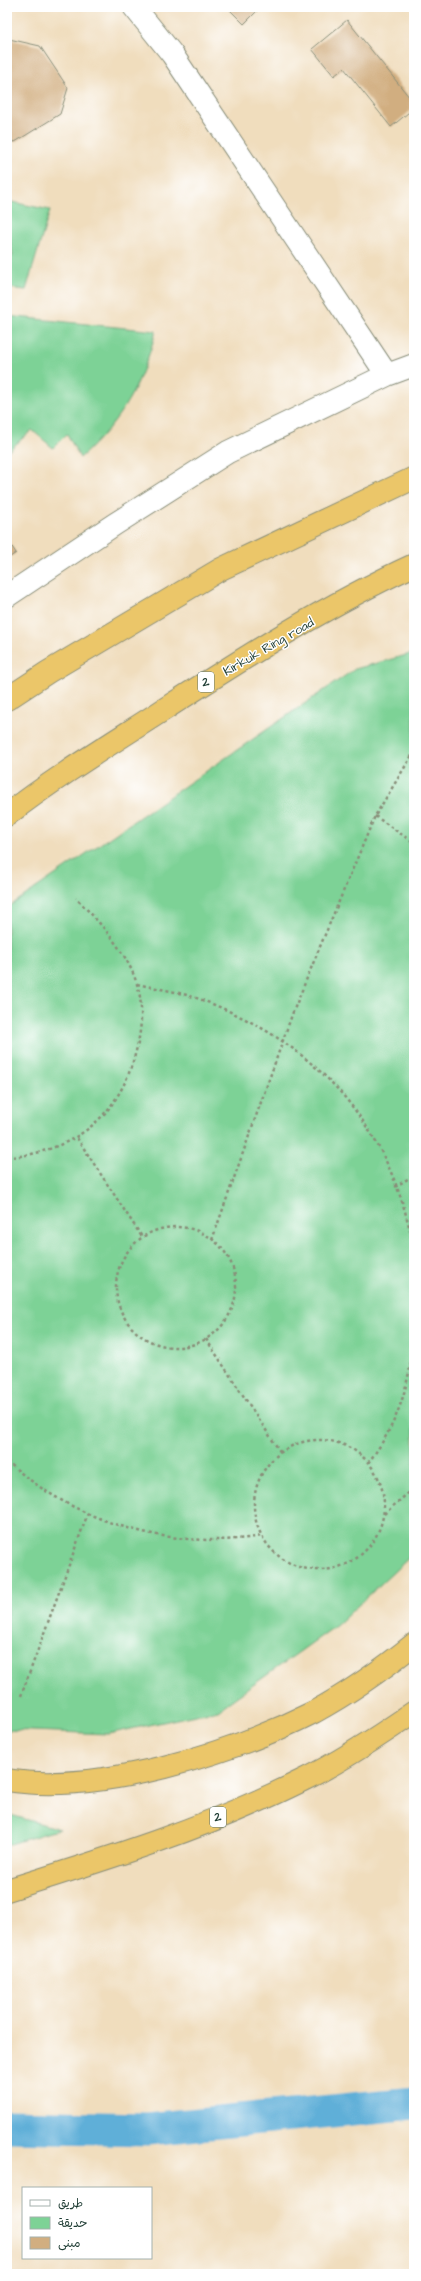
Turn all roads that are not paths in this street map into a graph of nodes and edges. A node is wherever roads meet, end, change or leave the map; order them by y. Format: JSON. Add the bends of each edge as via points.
{"nodes":[{"id":1,"x":134,"y":7,"type":"edge"},
{"id":2,"x":414,"y":365,"type":"edge"},
{"id":3,"x":387,"y":375,"type":"junction"},
{"id":4,"x":414,"y":478,"type":"edge"},
{"id":5,"x":414,"y":565,"type":"edge"},
{"id":6,"x":7,"y":596,"type":"edge"},
{"id":7,"x":7,"y":699,"type":"edge"},
{"id":8,"x":7,"y":815,"type":"edge"},
{"id":9,"x":414,"y":1644,"type":"edge"},
{"id":10,"x":414,"y":1712,"type":"edge"},
{"id":11,"x":7,"y":1780,"type":"edge"},
{"id":12,"x":7,"y":1890,"type":"edge"}],
"edges":[{"from":1,"to":3,"type":"lane","via":[[172,54]]},
{"from":2,"to":3,"type":"lane"},
{"from":3,"to":6,"type":"lane","via":[[228,452]]},
{"from":4,"to":7,"type":"highway","via":[[221,569]]},
{"from":5,"to":8,"type":"highway","name":"Kirkuk Ring road","number":"2","via":[[375,583],[219,674],[38,791]]},
{"from":9,"to":11,"type":"highway","via":[[383,1669],[314,1711],[230,1748],[108,1778],[44,1783]]},
{"from":10,"to":12,"type":"highway","number":"2","via":[[366,1744],[310,1776],[250,1805],[140,1847]]}]}
